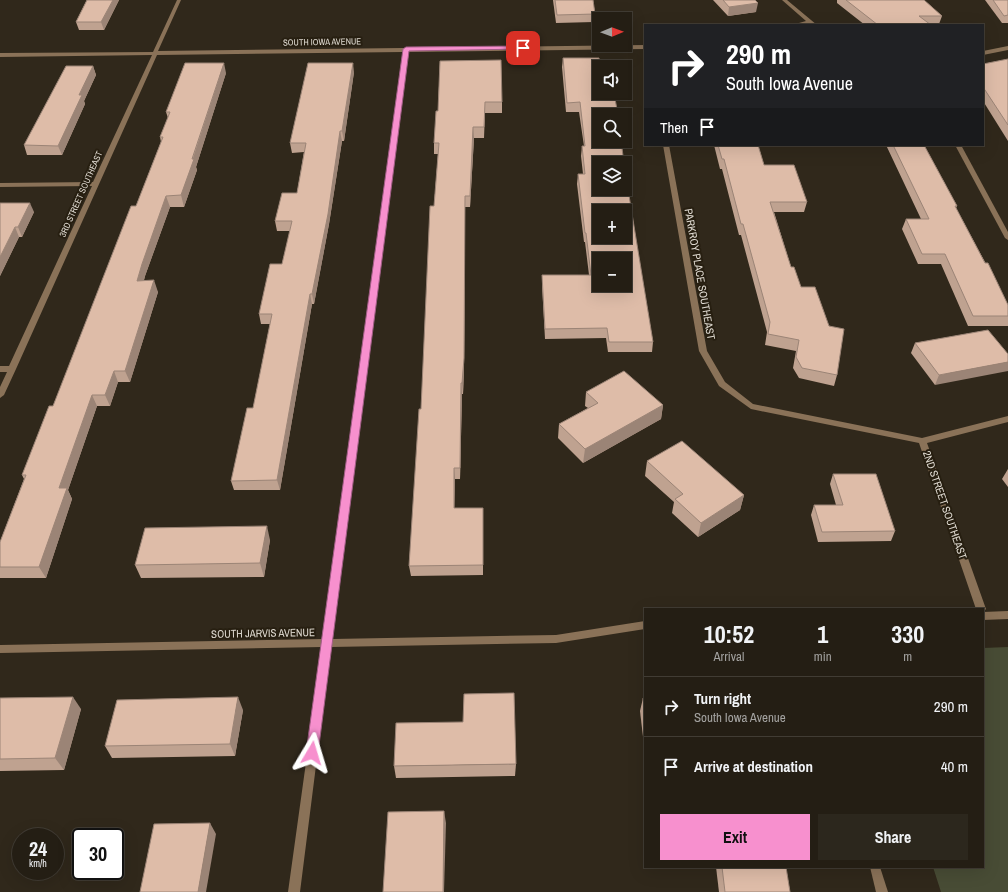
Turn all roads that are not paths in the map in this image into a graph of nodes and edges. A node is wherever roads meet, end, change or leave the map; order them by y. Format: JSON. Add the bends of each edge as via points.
{"nodes":[{"id":1,"x":179,"y":0,"type":"edge"},
{"id":2,"x":784,"y":0,"type":"edge"},
{"id":3,"x":812,"y":23,"type":"edge"},
{"id":4,"x":644,"y":47,"type":"edge"},
{"id":5,"x":1008,"y":48,"type":"edge"},
{"id":6,"x":406,"y":49,"type":"junction"},
{"id":7,"x":155,"y":53,"type":"junction"},
{"id":8,"x":984,"y":53,"type":"edge"},
{"id":9,"x":0,"y":55,"type":"edge"},
{"id":10,"x":666,"y":146,"type":"edge"},
{"id":11,"x":959,"y":146,"type":"edge"},
{"id":12,"x":95,"y":184,"type":"junction"},
{"id":13,"x":0,"y":185,"type":"edge"},
{"id":14,"x":1008,"y":238,"type":"edge"},
{"id":15,"x":0,"y":369,"type":"edge"},
{"id":16,"x":12,"y":369,"type":"junction"},
{"id":17,"x":0,"y":395,"type":"edge"},
{"id":18,"x":1008,"y":419,"type":"edge"},
{"id":19,"x":922,"y":441,"type":"junction"},
{"id":20,"x":981,"y":608,"type":"edge"},
{"id":21,"x":984,"y":615,"type":"edge"},
{"id":22,"x":1008,"y":615,"type":"edge"},
{"id":23,"x":644,"y":625,"type":"edge"},
{"id":24,"x":326,"y":644,"type":"junction"},
{"id":25,"x":0,"y":649,"type":"edge"},
{"id":26,"x":875,"y":868,"type":"edge"},
{"id":27,"x":294,"y":892,"type":"edge"},
{"id":28,"x":882,"y":892,"type":"edge"}],
"edges":[{"from":1,"to":7,"type":"street","name":"3RD STREET SOUTHEAST"},
{"from":2,"to":3,"type":"street"},
{"from":4,"to":6,"type":"street","name":"SOUTH IOWA AVENUE"},
{"from":5,"to":8,"type":"street"},
{"from":6,"to":7,"type":"street","name":"SOUTH IOWA AVENUE"},
{"from":6,"to":24,"type":"street"},
{"from":7,"to":9,"type":"street","name":"SOUTH IOWA AVENUE"},
{"from":7,"to":12,"type":"street","name":"3RD STREET SOUTHEAST"},
{"from":10,"to":19,"type":"street","name":"PARKROY PLACE SOUTHEAST","via":[[702,351],[722,384],[751,406]]},
{"from":11,"to":14,"type":"street"},
{"from":12,"to":13,"type":"street"},
{"from":12,"to":16,"type":"street","name":"3RD STREET SOUTHEAST"},
{"from":15,"to":16,"type":"street"},
{"from":16,"to":17,"type":"street","name":"3RD STREET SOUTHEAST"},
{"from":18,"to":19,"type":"street","name":"2ND STREET SOUTHEAST"},
{"from":19,"to":20,"type":"street","name":"2ND STREET SOUTHEAST"},
{"from":21,"to":22,"type":"street"},
{"from":23,"to":24,"type":"street","name":"SOUTH JARVIS AVENUE","via":[[556,640]]},
{"from":24,"to":25,"type":"street","name":"SOUTH JARVIS AVENUE"},
{"from":24,"to":27,"type":"street"},
{"from":26,"to":28,"type":"street"}]}
